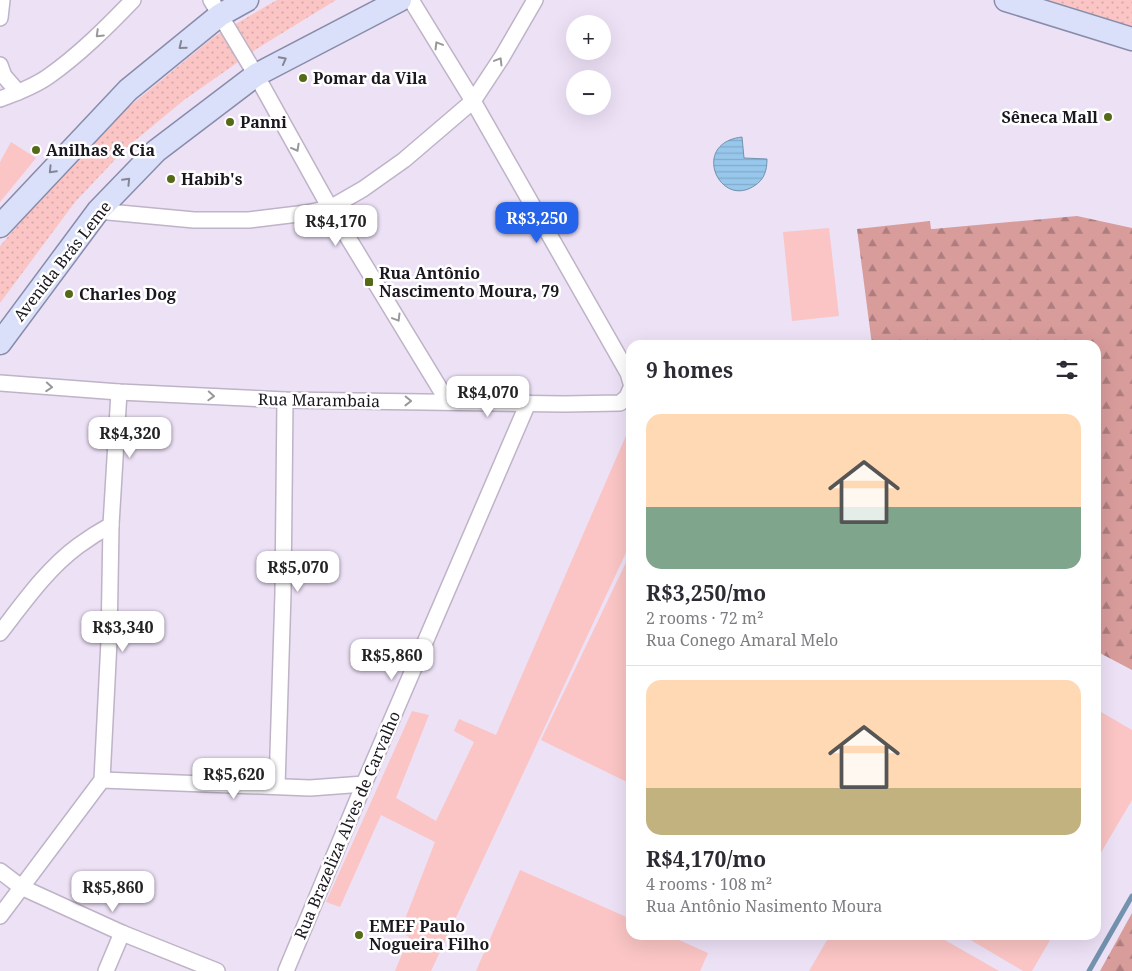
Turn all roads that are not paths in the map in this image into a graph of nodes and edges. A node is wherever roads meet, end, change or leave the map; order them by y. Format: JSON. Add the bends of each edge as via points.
{"nodes":[{"id":1,"x":2,"y":0,"type":"edge"},
{"id":2,"x":133,"y":0,"type":"edge"},
{"id":3,"x":247,"y":0,"type":"edge"},
{"id":4,"x":400,"y":0,"type":"edge"},
{"id":5,"x":411,"y":0,"type":"edge"},
{"id":6,"x":535,"y":0,"type":"edge"},
{"id":7,"x":1006,"y":0,"type":"edge"},
{"id":8,"x":1070,"y":0,"type":"edge"},
{"id":9,"x":215,"y":8,"type":"edge"},
{"id":10,"x":370,"y":8,"type":"edge"},
{"id":11,"x":0,"y":18,"type":"edge"},
{"id":12,"x":1096,"y":27,"type":"junction"},
{"id":13,"x":1132,"y":39,"type":"edge"},
{"id":14,"x":0,"y":66,"type":"edge"},
{"id":15,"x":256,"y":75,"type":"junction"},
{"id":16,"x":18,"y":92,"type":"junction"},
{"id":17,"x":0,"y":99,"type":"edge"},
{"id":18,"x":473,"y":101,"type":"junction"},
{"id":19,"x":330,"y":208,"type":"junction"},
{"id":20,"x":98,"y":211,"type":"junction"},
{"id":21,"x":0,"y":226,"type":"edge"},
{"id":22,"x":0,"y":343,"type":"edge"},
{"id":23,"x":626,"y":371,"type":"edge"},
{"id":24,"x":0,"y":383,"type":"edge"},
{"id":25,"x":119,"y":392,"type":"junction"},
{"id":26,"x":626,"y":398,"type":"edge"},
{"id":27,"x":285,"y":400,"type":"junction"},
{"id":28,"x":448,"y":402,"type":"junction"},
{"id":29,"x":528,"y":403,"type":"junction"},
{"id":30,"x":111,"y":525,"type":"junction"},
{"id":31,"x":0,"y":633,"type":"edge"},
{"id":32,"x":102,"y":780,"type":"junction"},
{"id":33,"x":364,"y":784,"type":"junction"},
{"id":34,"x":277,"y":786,"type":"junction"},
{"id":35,"x":0,"y":871,"type":"edge"},
{"id":36,"x":21,"y":887,"type":"junction"},
{"id":37,"x":0,"y":916,"type":"edge"},
{"id":38,"x":122,"y":933,"type":"junction"},
{"id":39,"x":106,"y":971,"type":"edge"},
{"id":40,"x":217,"y":971,"type":"edge"},
{"id":41,"x":286,"y":971,"type":"edge"}],
"edges":[{"from":1,"to":11,"type":"street"},
{"from":2,"to":16,"type":"street","one_way":true,"via":[[69,60]]},
{"from":3,"to":9,"type":"main road"},
{"from":4,"to":10,"type":"main road","name":"Avenida Brás Leme"},
{"from":18,"to":5,"type":"street","one_way":true},
{"from":18,"to":6,"type":"street","one_way":true},
{"from":7,"to":12,"type":"main road"},
{"from":8,"to":12,"type":"main road","via":[[1073,8]]},
{"from":9,"to":15,"type":"street"},
{"from":9,"to":21,"type":"main road","one_way":true,"via":[[128,90]]},
{"from":15,"to":10,"type":"main road","name":"Avenida Brás Leme","one_way":true},
{"from":12,"to":13,"type":"main road"},
{"from":14,"to":16,"type":"street"},
{"from":15,"to":19,"type":"street","one_way":true},
{"from":20,"to":15,"type":"main road","name":"Avenida Brás Leme","one_way":true,"via":[[156,151]]},
{"from":16,"to":17,"type":"street"},
{"from":18,"to":19,"type":"street","via":[[404,160]]},
{"from":18,"to":23,"type":"street"},
{"from":19,"to":20,"type":"street","via":[[249,220],[194,220]]},
{"from":19,"to":28,"type":"street","one_way":true},
{"from":20,"to":22,"type":"main road","name":"Avenida Brás Leme"},
{"from":24,"to":25,"type":"street","name":"Rua Marambaia","one_way":true},
{"from":25,"to":27,"type":"street","name":"Rua Marambaia","one_way":true},
{"from":25,"to":30,"type":"street"},
{"from":26,"to":29,"type":"street","name":"Rua Marambaia","via":[[620,403]]},
{"from":27,"to":28,"type":"street","name":"Rua Marambaia","one_way":true},
{"from":27,"to":34,"type":"street"},
{"from":28,"to":29,"type":"street","name":"Rua Marambaia"},
{"from":29,"to":33,"type":"street","name":"Rua Brazeliza Alves de Carvalho"},
{"from":30,"to":31,"type":"street","via":[[78,546],[57,565]]},
{"from":30,"to":32,"type":"street"},
{"from":32,"to":34,"type":"street"},
{"from":32,"to":36,"type":"street"},
{"from":33,"to":34,"type":"street","via":[[325,788]]},
{"from":33,"to":41,"type":"street","name":"Rua Brazeliza Alves de Carvalho"},
{"from":35,"to":36,"type":"street"},
{"from":36,"to":37,"type":"street"},
{"from":36,"to":38,"type":"street"},
{"from":38,"to":39,"type":"street"},
{"from":38,"to":40,"type":"street"}]}
